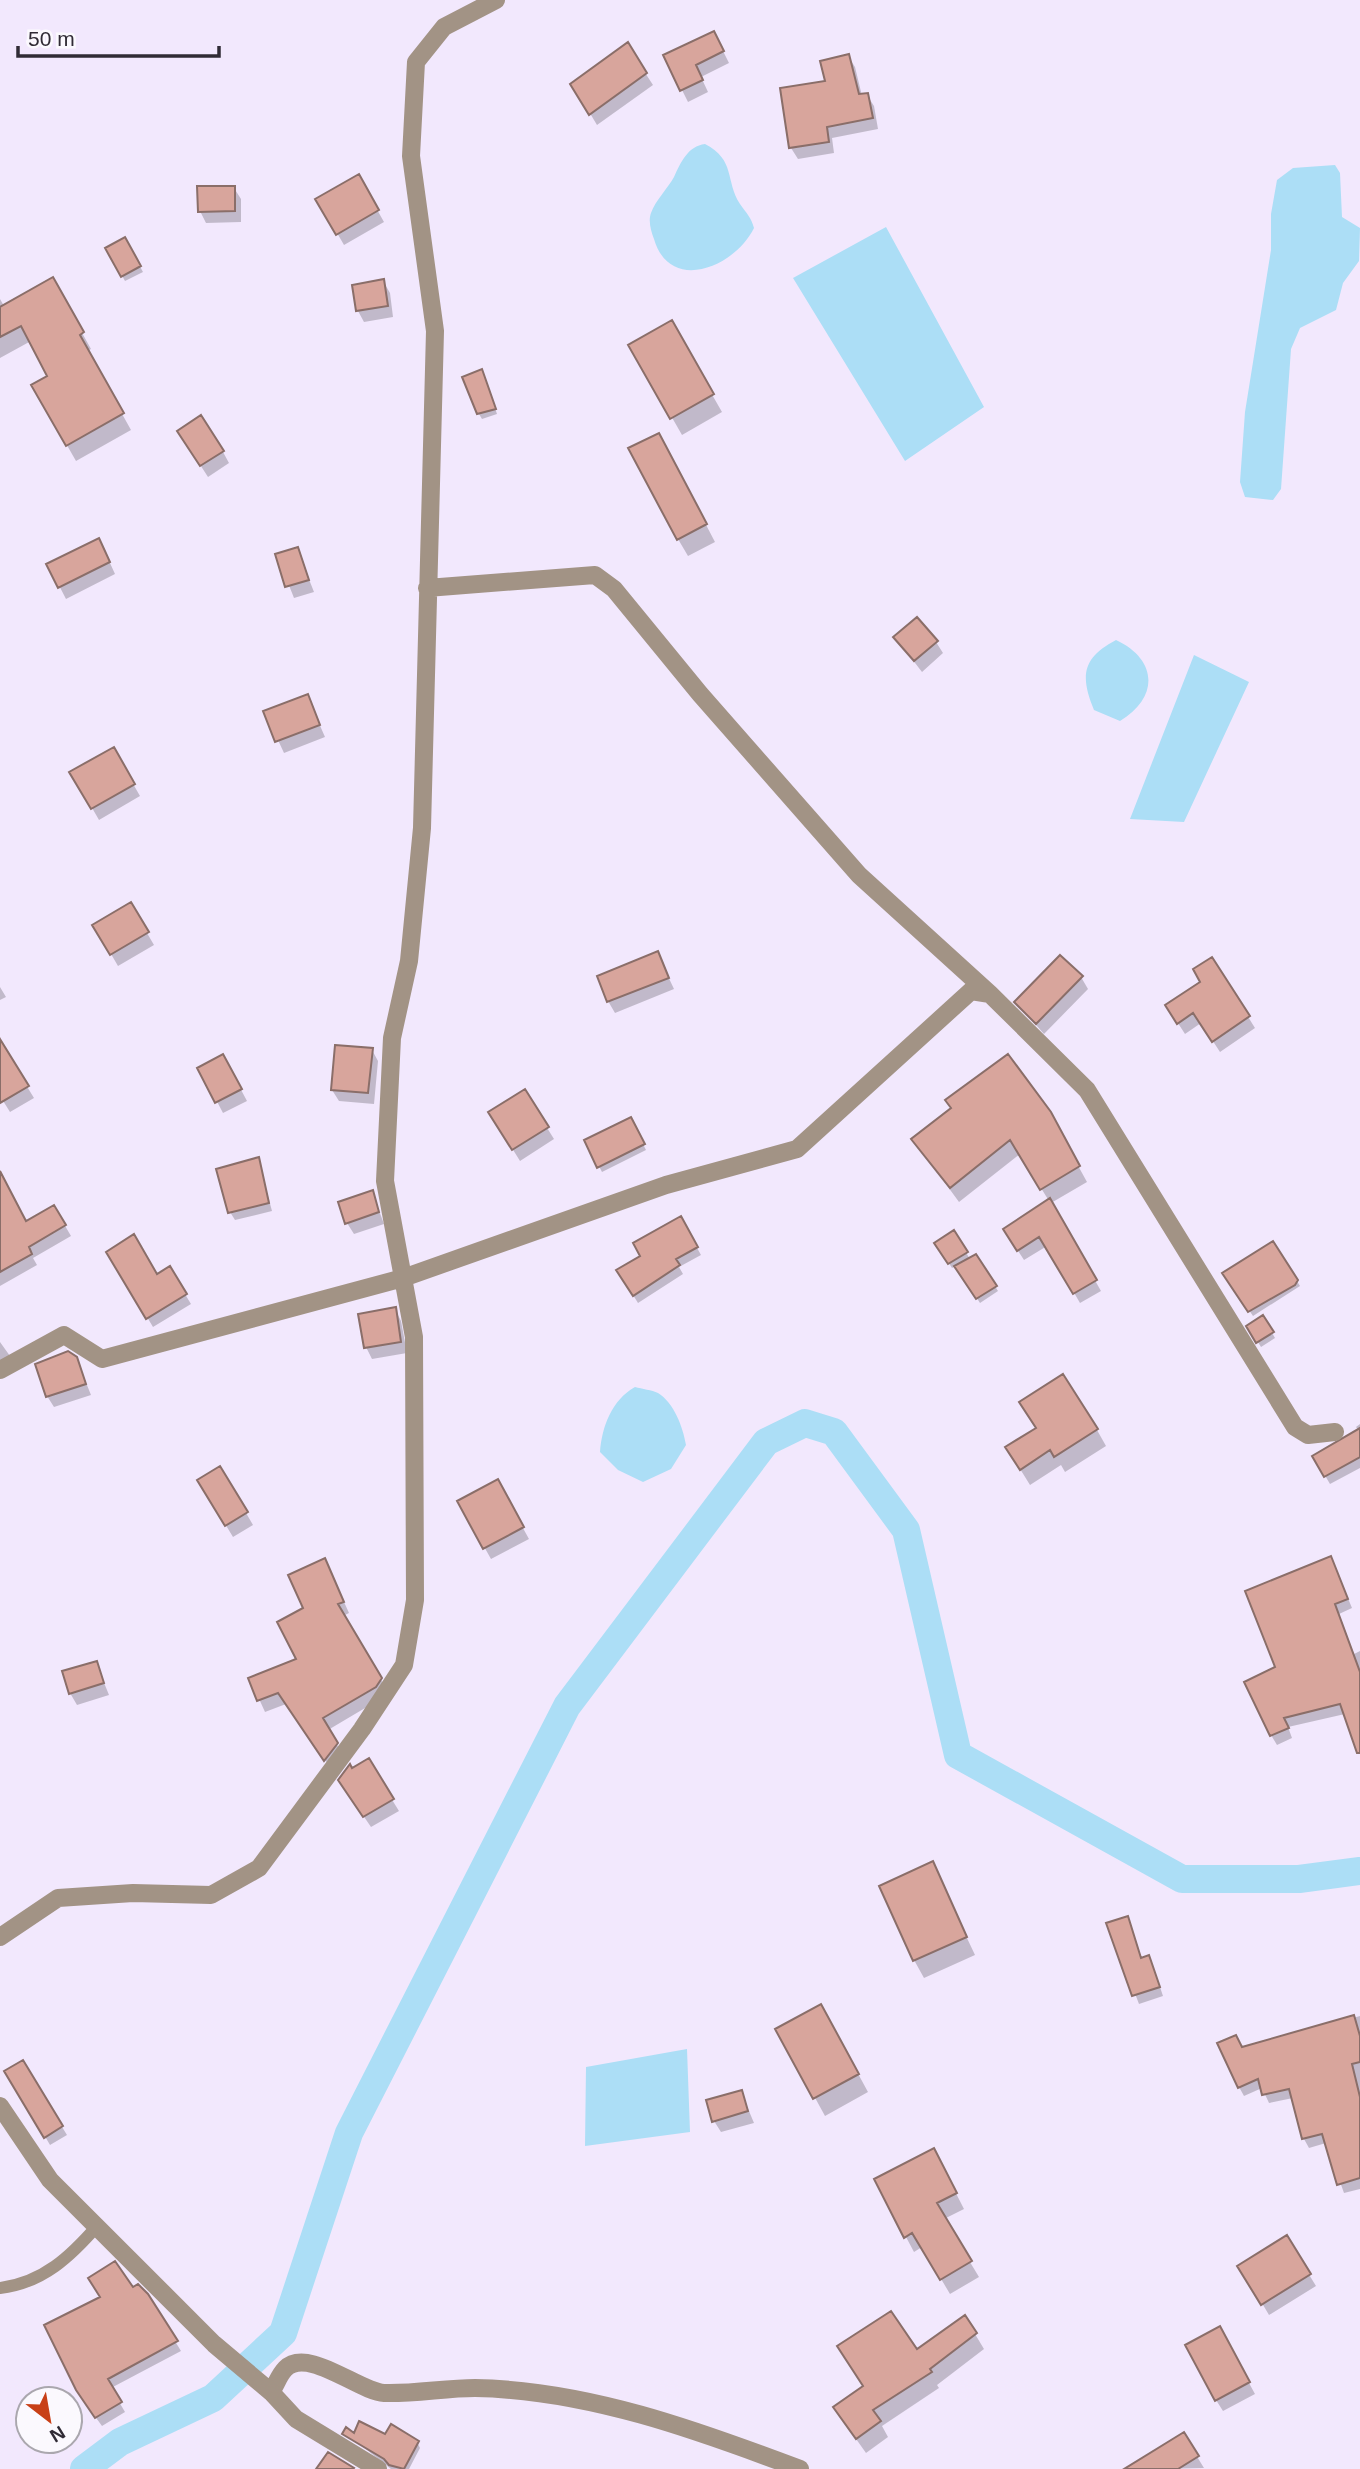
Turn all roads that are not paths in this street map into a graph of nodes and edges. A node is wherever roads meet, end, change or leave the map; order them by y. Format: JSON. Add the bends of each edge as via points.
{"nodes":[{"id":1,"x":496,"y":0,"type":"edge"},
{"id":2,"x":427,"y":588,"type":"junction"},
{"id":3,"x":990,"y":993,"type":"junction"},
{"id":4,"x":403,"y":1278,"type":"junction"},
{"id":5,"x":0,"y":1370,"type":"edge"},
{"id":6,"x":1335,"y":1432,"type":"dead end"},
{"id":7,"x":0,"y":1937,"type":"edge"},
{"id":8,"x":0,"y":2106,"type":"edge"},
{"id":9,"x":98,"y":2225,"type":"junction"},
{"id":10,"x":0,"y":2288,"type":"edge"},
{"id":11,"x":271,"y":2392,"type":"junction"},
{"id":12,"x":378,"y":2469,"type":"edge"},
{"id":13,"x":800,"y":2469,"type":"edge"}],
"edges":[{"from":1,"to":2,"type":"street","via":[[444,27],[416,62],[411,156],[435,331]]},
{"from":2,"to":3,"type":"street","via":[[594,575],[614,589],[859,875]]},
{"from":2,"to":4,"type":"street","via":[[422,828],[409,961],[392,1038],[385,1181]]},
{"from":3,"to":4,"type":"street","via":[[971,991],[797,1149],[666,1185]]},
{"from":3,"to":6,"type":"street","via":[[1087,1090],[1295,1427],[1308,1435]]},
{"from":4,"to":5,"type":"street","via":[[102,1359],[64,1335]]},
{"from":4,"to":7,"type":"street","via":[[414,1337],[415,1600],[404,1665],[259,1868],[211,1895],[134,1893],[58,1898]]},
{"from":8,"to":9,"type":"street","via":[[50,2180]]},
{"from":9,"to":10,"type":"lane","via":[[70,2259]]},
{"from":9,"to":11,"type":"street","via":[[214,2344]]},
{"from":11,"to":12,"type":"street","via":[[296,2419]]},
{"from":11,"to":13,"type":"street","via":[[285,2369],[315,2364],[382,2393],[474,2388],[536,2393],[705,2433]]}]}
